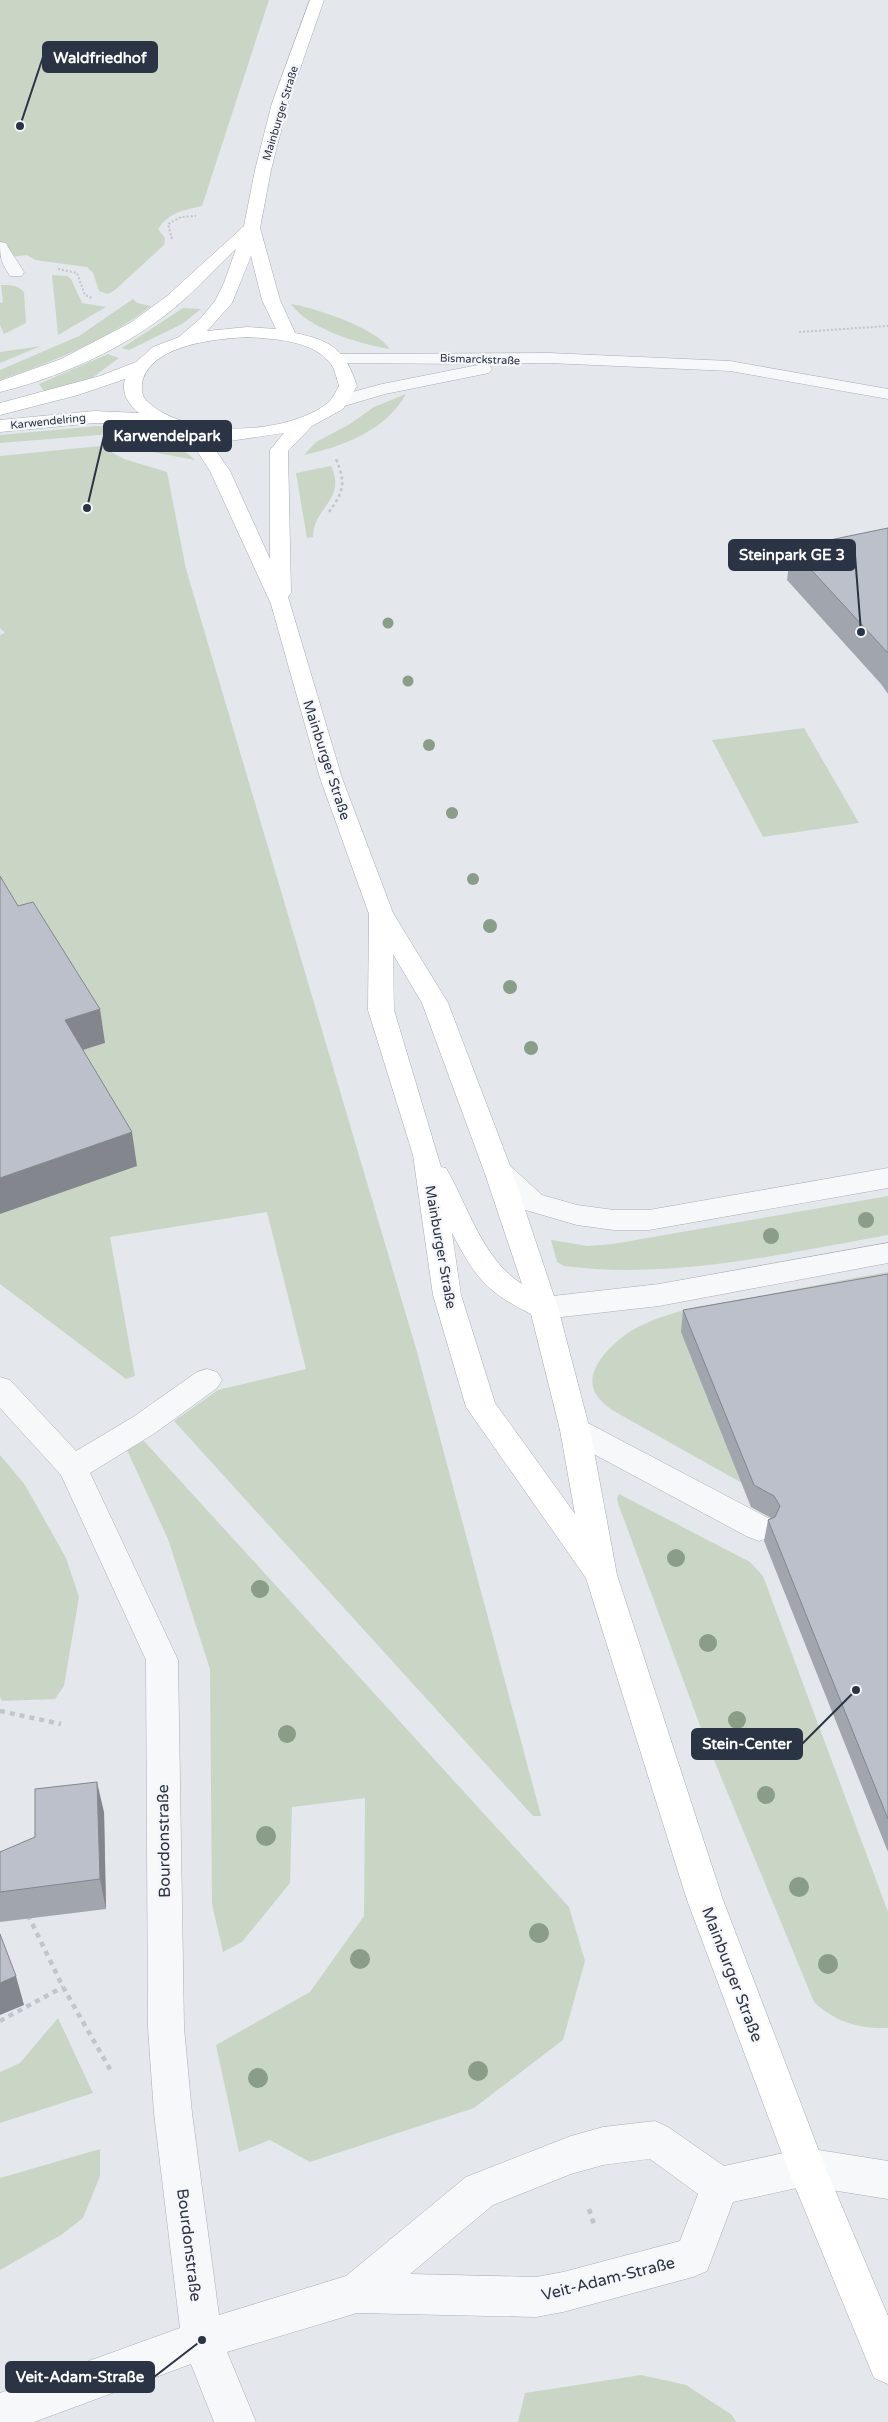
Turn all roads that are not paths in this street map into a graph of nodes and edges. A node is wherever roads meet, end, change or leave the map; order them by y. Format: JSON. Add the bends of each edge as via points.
{"nodes":[{"id":1,"x":317,"y":0,"type":"edge"},
{"id":2,"x":252,"y":228,"type":"junction"},
{"id":3,"x":0,"y":247,"type":"edge"},
{"id":4,"x":16,"y":272,"type":"dead end"},
{"id":5,"x":288,"y":337,"type":"junction"},
{"id":6,"x":184,"y":342,"type":"junction"},
{"id":7,"x":338,"y":358,"type":"junction"},
{"id":8,"x":526,"y":360,"type":"junction"},
{"id":9,"x":141,"y":366,"type":"junction"},
{"id":10,"x":0,"y":388,"type":"edge"},
{"id":11,"x":888,"y":394,"type":"edge"},
{"id":12,"x":341,"y":400,"type":"junction"},
{"id":13,"x":0,"y":409,"type":"edge"},
{"id":14,"x":156,"y":419,"type":"junction"},
{"id":15,"x":304,"y":423,"type":"junction"},
{"id":16,"x":0,"y":426,"type":"edge"},
{"id":17,"x":190,"y":431,"type":"junction"},
{"id":18,"x":281,"y":604,"type":"junction"},
{"id":19,"x":380,"y":913,"type":"junction"},
{"id":20,"x":426,"y":1155,"type":"junction"},
{"id":21,"x":498,"y":1171,"type":"junction"},
{"id":22,"x":888,"y":1178,"type":"edge"},
{"id":23,"x":888,"y":1253,"type":"edge"},
{"id":24,"x":544,"y":1308,"type":"junction"},
{"id":25,"x":208,"y":1380,"type":"dead end"},
{"id":26,"x":0,"y":1388,"type":"edge"},
{"id":27,"x":575,"y":1430,"type":"junction"},
{"id":28,"x":73,"y":1468,"type":"junction"},
{"id":29,"x":759,"y":1528,"type":"dead end"},
{"id":30,"x":601,"y":1575,"type":"junction"},
{"id":31,"x":806,"y":2167,"type":"junction"},
{"id":32,"x":888,"y":2180,"type":"edge"},
{"id":33,"x":720,"y":2186,"type":"junction"},
{"id":34,"x":357,"y":2293,"type":"junction"},
{"id":35,"x":202,"y":2340,"type":"junction"},
{"id":36,"x":888,"y":2364,"type":"edge"},
{"id":37,"x":0,"y":2414,"type":"edge"},
{"id":38,"x":235,"y":2422,"type":"edge"}],
"edges":[{"from":1,"to":2,"type":"main road","name":"Mainburger Straße","via":[[280,103]]},
{"from":2,"to":5,"type":"main road","name":"Mainburger Straße","via":[[271,300]]},
{"from":2,"to":6,"type":"main road","name":"Mainburger Straße","via":[[223,303]]},
{"from":2,"to":10,"type":"main road","via":[[151,316],[75,359]]},
{"from":3,"to":4,"type":"street"},
{"from":5,"to":6,"type":"main road","name":"Mainburger Straße","via":[[261,333],[225,334]]},
{"from":5,"to":7,"type":"main road","name":"Mainburger Straße","via":[[308,342]]},
{"from":6,"to":9,"type":"main road","name":"Mainburger Straße","via":[[159,352]]},
{"from":7,"to":8,"type":"street","name":"Bismarckstraße"},
{"from":7,"to":12,"type":"main road","via":[[348,379],[347,390]]},
{"from":8,"to":11,"type":"street","via":[[549,358],[730,366]]},
{"from":8,"to":12,"type":"street","name":"Bismarckstraße"},
{"from":9,"to":13,"type":"main road","name":"Karwendelring","via":[[104,382]]},
{"from":9,"to":14,"type":"main road","name":"Mainburger Straße","via":[[134,377],[135,399]]},
{"from":12,"to":15,"type":"main road","name":"Mainburger Straße","via":[[319,417]]},
{"from":14,"to":16,"type":"main road","name":"Karwendelring","via":[[94,417]]},
{"from":14,"to":17,"type":"main road","name":"Mainburger Straße"},
{"from":15,"to":17,"type":"main road","name":"Mainburger Straße","via":[[283,430],[244,435]]},
{"from":15,"to":18,"type":"main road","name":"Mainburger Straße","via":[[279,450]]},
{"from":17,"to":18,"type":"main road","name":"Mainburger Straße","via":[[220,471]]},
{"from":18,"to":19,"type":"main road","name":"Mainburger Straße","via":[[331,778]]},
{"from":19,"to":20,"type":"main road","name":"Mainburger Straße","via":[[381,1010]]},
{"from":19,"to":21,"type":"main road","name":"Mainburger Straße","via":[[435,1003]]},
{"from":20,"to":24,"type":"main road","via":[[472,1244],[493,1274],[506,1288]]},
{"from":20,"to":30,"type":"main road","name":"Mainburger Straße","via":[[447,1295],[481,1407]]},
{"from":21,"to":22,"type":"street","via":[[532,1202],[578,1215],[614,1220],[649,1220]]},
{"from":21,"to":24,"type":"main road","name":"Mainburger Straße"},
{"from":23,"to":24,"type":"street","via":[[658,1295]]},
{"from":24,"to":27,"type":"main road","name":"Mainburger Straße"},
{"from":25,"to":28,"type":"street","via":[[144,1425]]},
{"from":26,"to":28,"type":"street","name":"Bourdonstraße"},
{"from":27,"to":29,"type":"street"},
{"from":27,"to":30,"type":"main road","name":"Mainburger Straße"},
{"from":28,"to":35,"type":"street","name":"Bourdonstraße","via":[[162,1660],[166,2028],[173,2113]]},
{"from":30,"to":31,"type":"main road","name":"Mainburger Straße","via":[[705,1900]]},
{"from":31,"to":32,"type":"street"},
{"from":31,"to":33,"type":"street"},
{"from":31,"to":36,"type":"main road","name":"Mainburger Straße"},
{"from":33,"to":34,"type":"street","name":"Veit-Adam-Straße","via":[[693,2257],[536,2297]]},
{"from":33,"to":34,"type":"street","name":"Veit-Adam-Straße","via":[[654,2140],[603,2146],[571,2155],[480,2191]]},
{"from":34,"to":35,"type":"street","name":"Veit-Adam-Straße"},
{"from":35,"to":37,"type":"street","name":"Veit-Adam-Straße"},
{"from":35,"to":38,"type":"street","name":"Bourdonstraße"}]}
